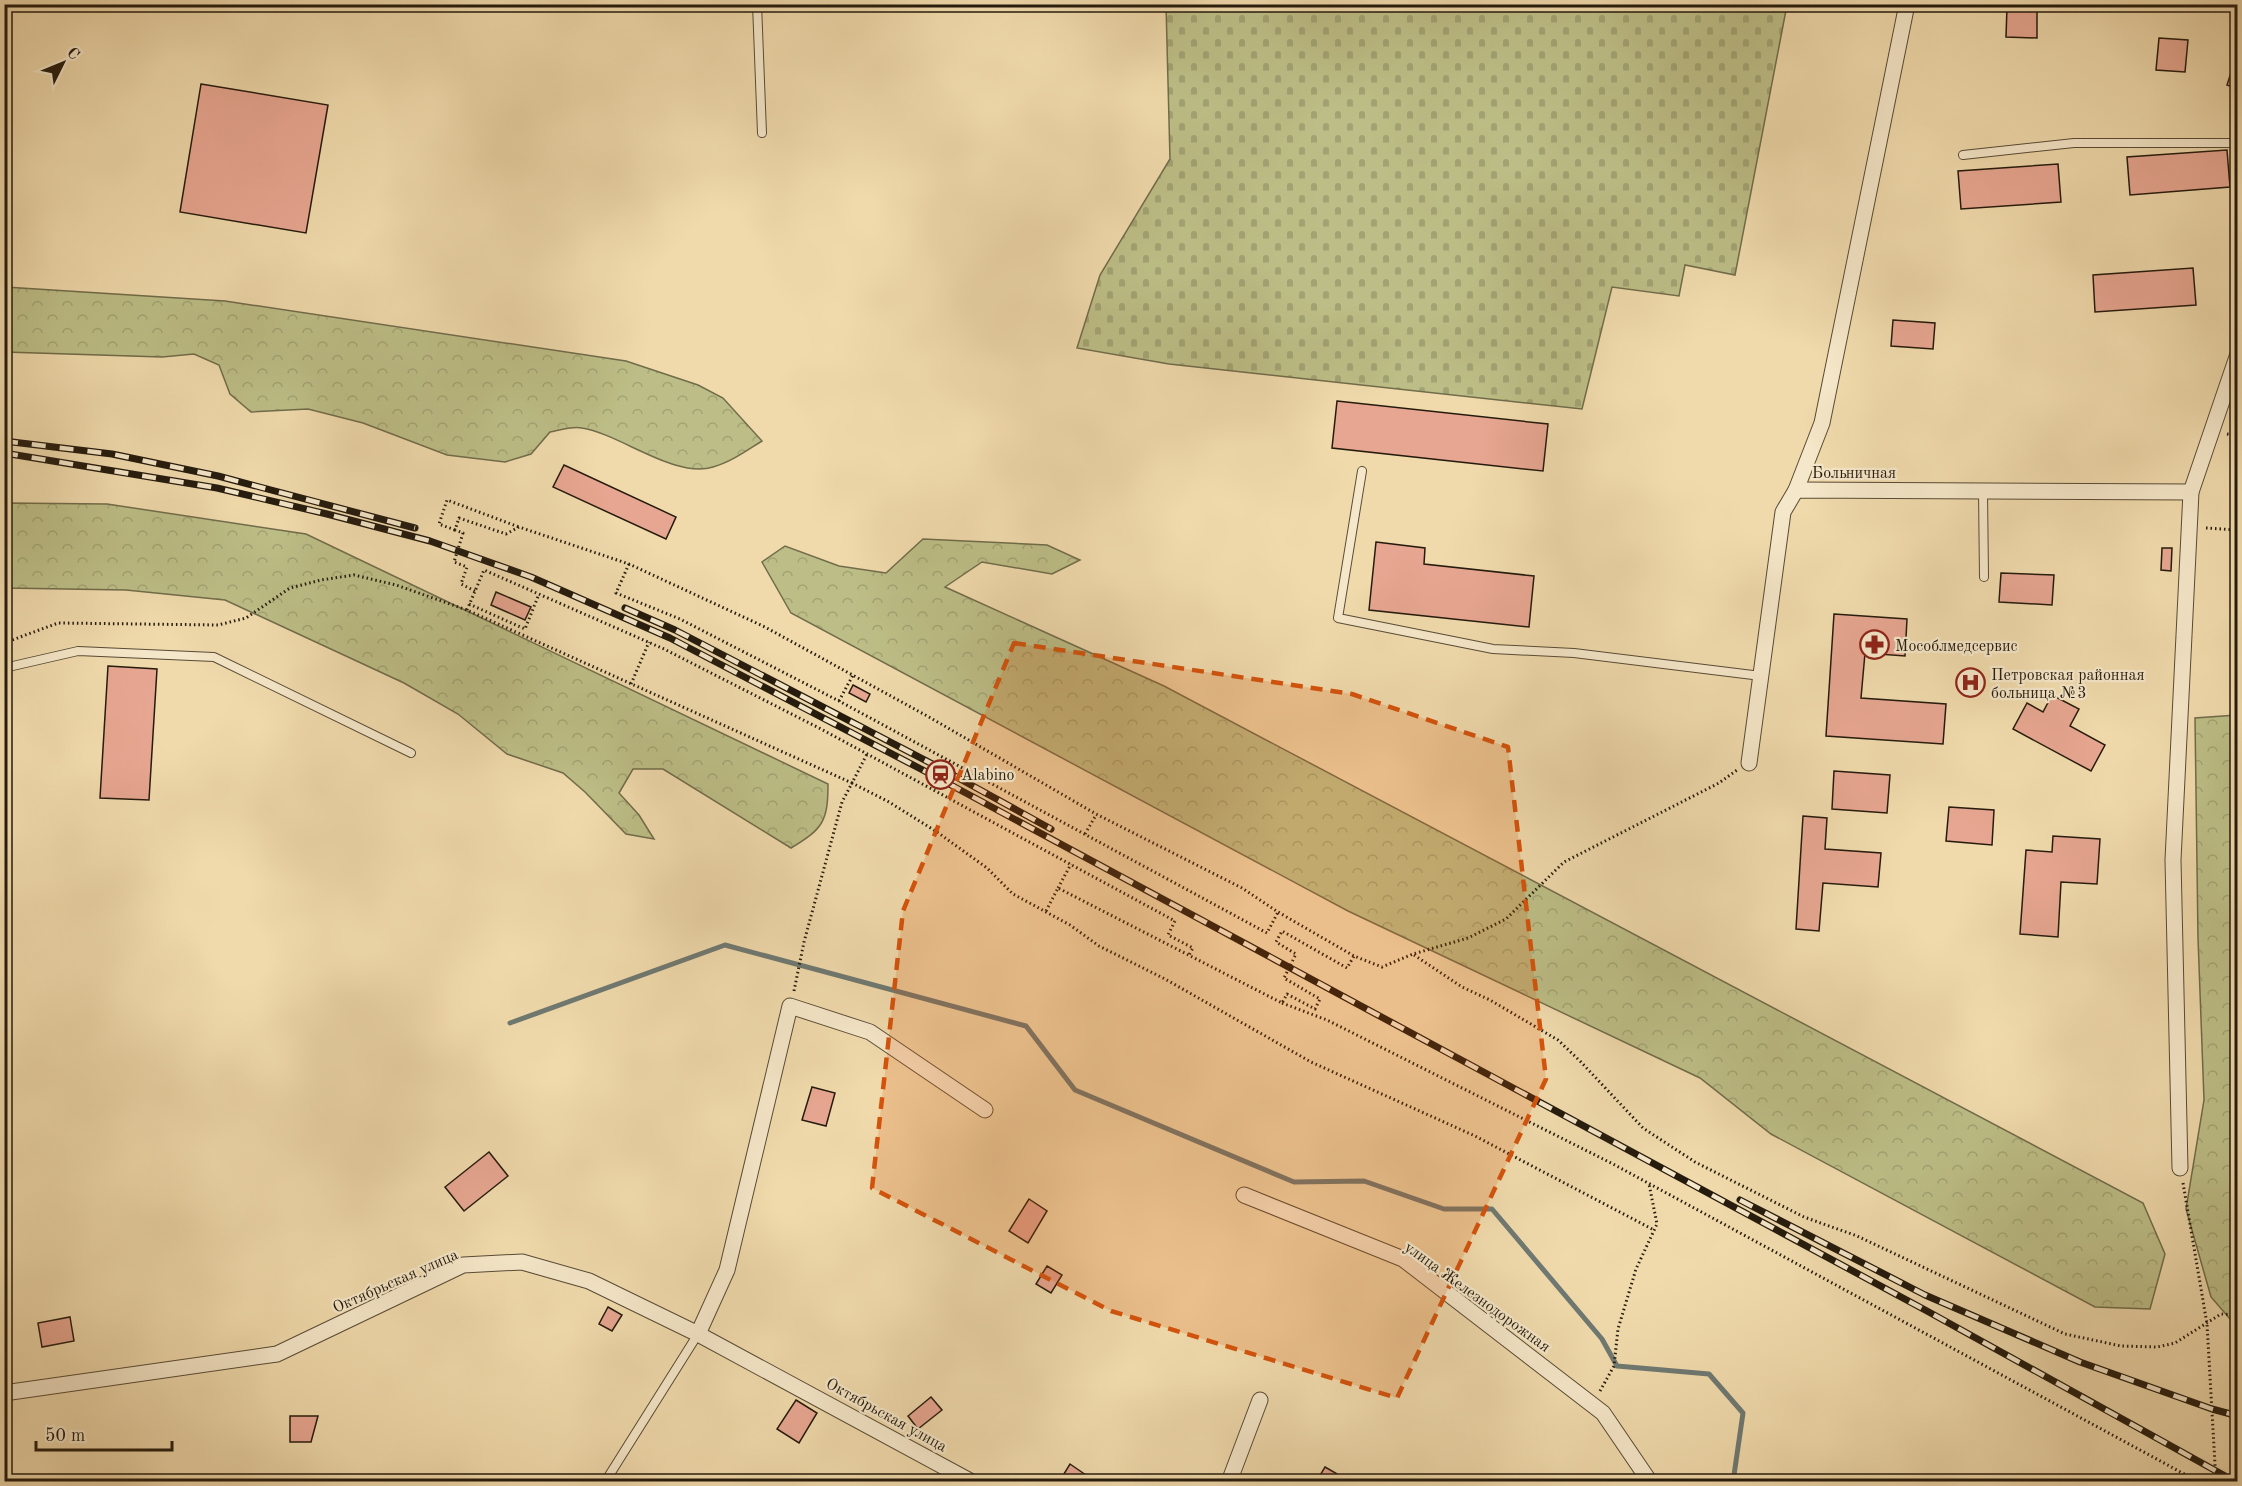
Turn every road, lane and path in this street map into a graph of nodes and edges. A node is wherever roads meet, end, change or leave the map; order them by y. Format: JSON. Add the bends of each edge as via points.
{"nodes":[{"id":1,"x":757,"y":4,"type":"edge"},
{"id":2,"x":1907,"y":4,"type":"edge"},
{"id":3,"x":762,"y":133,"type":"dead end"},
{"id":4,"x":2238,"y":143,"type":"edge"},
{"id":5,"x":1962,"y":155,"type":"dead end"},
{"id":6,"x":2238,"y":354,"type":"edge"},
{"id":7,"x":1362,"y":471,"type":"dead end"},
{"id":8,"x":1796,"y":490,"type":"junction"},
{"id":9,"x":1983,"y":491,"type":"junction"},
{"id":10,"x":2191,"y":492,"type":"junction"},
{"id":11,"x":519,"y":527,"type":"junction"},
{"id":12,"x":2189,"y":527,"type":"junction"},
{"id":13,"x":455,"y":530,"type":"junction"},
{"id":14,"x":2238,"y":530,"type":"edge"},
{"id":15,"x":628,"y":564,"type":"junction"},
{"id":16,"x":1984,"y":577,"type":"dead end"},
{"id":17,"x":475,"y":591,"type":"junction"},
{"id":18,"x":539,"y":594,"type":"junction"},
{"id":19,"x":469,"y":604,"type":"junction"},
{"id":20,"x":467,"y":610,"type":"junction"},
{"id":21,"x":649,"y":642,"type":"junction"},
{"id":22,"x":4,"y":643,"type":"edge"},
{"id":23,"x":4,"y":668,"type":"edge"},
{"id":24,"x":853,"y":675,"type":"junction"},
{"id":25,"x":1761,"y":676,"type":"junction"},
{"id":26,"x":631,"y":684,"type":"junction"},
{"id":27,"x":839,"y":701,"type":"junction"},
{"id":28,"x":411,"y":753,"type":"dead end"},
{"id":29,"x":867,"y":754,"type":"junction"},
{"id":30,"x":1749,"y":764,"type":"joint"},
{"id":31,"x":852,"y":783,"type":"junction"},
{"id":32,"x":1096,"y":814,"type":"junction"},
{"id":33,"x":1085,"y":834,"type":"junction"},
{"id":34,"x":1071,"y":864,"type":"junction"},
{"id":35,"x":1058,"y":888,"type":"junction"},
{"id":36,"x":1045,"y":912,"type":"junction"},
{"id":37,"x":1278,"y":912,"type":"junction"},
{"id":38,"x":1413,"y":954,"type":"junction"},
{"id":39,"x":1189,"y":955,"type":"junction"},
{"id":40,"x":1354,"y":956,"type":"junction"},
{"id":41,"x":796,"y":981,"type":"dead end"},
{"id":42,"x":1282,"y":1003,"type":"junction"},
{"id":43,"x":985,"y":1110,"type":"dead end"},
{"id":44,"x":2180,"y":1168,"type":"joint"},
{"id":45,"x":1649,"y":1184,"type":"junction"},
{"id":46,"x":1244,"y":1195,"type":"dead end"},
{"id":47,"x":1654,"y":1230,"type":"junction"},
{"id":48,"x":2238,"y":1314,"type":"edge"},
{"id":49,"x":2207,"y":1324,"type":"junction"},
{"id":50,"x":698,"y":1334,"type":"junction"},
{"id":51,"x":4,"y":1393,"type":"edge"},
{"id":52,"x":1260,"y":1400,"type":"dead end"},
{"id":53,"x":1603,"y":1413,"type":"junction"},
{"id":54,"x":605,"y":1482,"type":"edge"},
{"id":55,"x":972,"y":1482,"type":"edge"},
{"id":56,"x":1229,"y":1482,"type":"edge"},
{"id":57,"x":1650,"y":1482,"type":"edge"},
{"id":58,"x":2199,"y":1482,"type":"edge"},
{"id":59,"x":2216,"y":1482,"type":"edge"}],
"edges":[{"from":1,"to":3,"type":"lane"},
{"from":2,"to":8,"type":"street","via":[[1822,423]]},
{"from":4,"to":5,"type":"lane","via":[[2074,142]]},
{"from":6,"to":10,"type":"street"},
{"from":7,"to":25,"type":"lane","via":[[1338,618],[1493,649],[1574,652]]},
{"from":8,"to":9,"type":"street","name":"Больничная"},
{"from":8,"to":25,"type":"street","name":"Больничная","via":[[1783,512]]},
{"from":9,"to":10,"type":"street","name":"Больничная"},
{"from":9,"to":16,"type":"lane"},
{"from":10,"to":12,"type":"street"},
{"from":11,"to":13,"type":"path","via":[[506,534],[459,518]]},
{"from":11,"to":13,"type":"path","via":[[447,500],[439,524]]},
{"from":11,"to":15,"type":"path"},
{"from":12,"to":14,"type":"path"},
{"from":12,"to":44,"type":"street","via":[[2173,860]]},
{"from":13,"to":17,"type":"path","via":[[463,533],[454,562],[467,567],[461,584]]},
{"from":15,"to":24,"type":"path","via":[[765,627]]},
{"from":15,"to":27,"type":"path","via":[[616,593],[680,620]]},
{"from":17,"to":18,"type":"path","via":[[484,570]]},
{"from":17,"to":19,"type":"path"},
{"from":18,"to":19,"type":"path","via":[[525,629]]},
{"from":18,"to":21,"type":"path"},
{"from":19,"to":20,"type":"path"},
{"from":20,"to":22,"type":"path","via":[[354,575],[290,588],[246,618],[218,625],[58,623]]},
{"from":20,"to":26,"type":"path"},
{"from":21,"to":26,"type":"path"},
{"from":21,"to":29,"type":"path"},
{"from":23,"to":28,"type":"lane","via":[[78,651],[214,657]]},
{"from":24,"to":27,"type":"path"},
{"from":24,"to":32,"type":"path"},
{"from":25,"to":30,"type":"street","name":"Больничная"},
{"from":26,"to":31,"type":"path"},
{"from":27,"to":33,"type":"path"},
{"from":29,"to":31,"type":"path"},
{"from":29,"to":34,"type":"path"},
{"from":30,"to":38,"type":"path","via":[[1564,862],[1506,919],[1468,938]]},
{"from":31,"to":36,"type":"path","via":[[937,832],[987,868],[1013,894]]},
{"from":31,"to":41,"type":"path","via":[[842,802]]},
{"from":32,"to":33,"type":"path"},
{"from":32,"to":37,"type":"path","via":[[1242,888]]},
{"from":33,"to":37,"type":"path","via":[[1267,933]]},
{"from":34,"to":35,"type":"path"},
{"from":34,"to":39,"type":"path","via":[[1175,921],[1168,935],[1193,948]]},
{"from":35,"to":36,"type":"path"},
{"from":35,"to":39,"type":"path"},
{"from":36,"to":47,"type":"path","via":[[1099,946],[1311,1062],[1475,1136]]},
{"from":37,"to":40,"type":"path"},
{"from":38,"to":40,"type":"path","via":[[1383,967]]},
{"from":38,"to":49,"type":"path","via":[[1462,987],[1558,1040],[1643,1128],[1695,1162],[1804,1217],[1857,1236],[2065,1334],[2121,1346],[2157,1347],[2175,1343]]},
{"from":39,"to":42,"type":"path"},
{"from":40,"to":42,"type":"path","via":[[1347,968],[1282,931],[1276,942],[1296,954],[1284,978],[1320,999],[1315,1009],[1287,994]]},
{"from":42,"to":45,"type":"path","via":[[1327,1020]]},
{"from":43,"to":50,"type":"street","via":[[870,1032],[790,1006],[727,1270]]},
{"from":44,"to":49,"type":"path"},
{"from":45,"to":47,"type":"path","via":[[1657,1224]]},
{"from":45,"to":58,"type":"path"},
{"from":46,"to":53,"type":"street","name":"улица Железнодорожная","via":[[1403,1259]]},
{"from":47,"to":53,"type":"path","via":[[1636,1269],[1618,1329],[1614,1366],[1600,1389]]},
{"from":48,"to":49,"type":"path","via":[[2221,1314]]},
{"from":49,"to":59,"type":"path"},
{"from":50,"to":51,"type":"street","name":"Октябрьская улица","via":[[590,1281],[522,1262],[463,1265],[277,1354]]},
{"from":50,"to":54,"type":"lane"},
{"from":50,"to":55,"type":"street","name":"Октябрьская улица"},
{"from":52,"to":56,"type":"street"},
{"from":53,"to":57,"type":"street","name":"улица Железнодорожная"}]}
